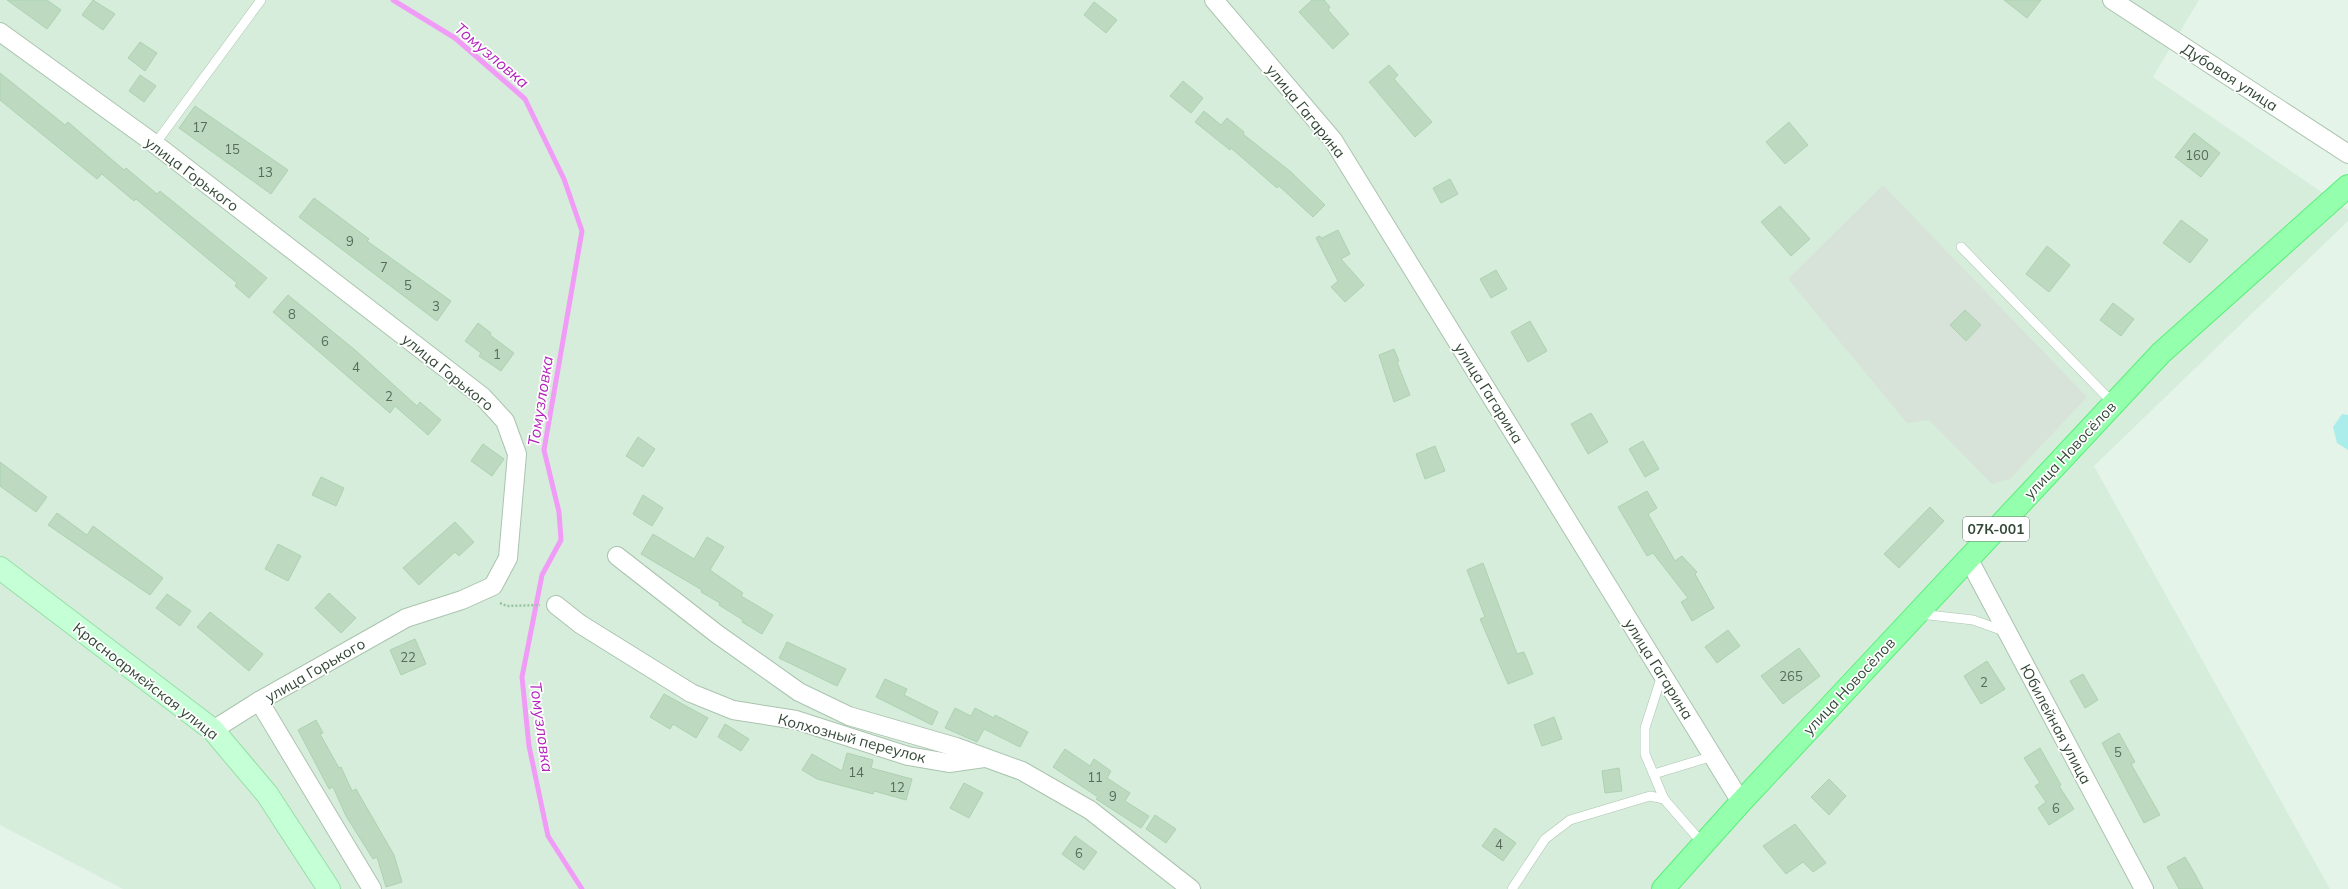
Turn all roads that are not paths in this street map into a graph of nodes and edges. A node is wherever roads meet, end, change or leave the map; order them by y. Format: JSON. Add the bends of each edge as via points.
{"nodes":[{"id":1,"x":261,"y":0,"type":"edge"},
{"id":2,"x":1214,"y":0,"type":"edge"},
{"id":3,"x":2112,"y":0,"type":"edge"},
{"id":4,"x":0,"y":32,"type":"edge"},
{"id":5,"x":155,"y":144,"type":"junction"},
{"id":6,"x":2348,"y":154,"type":"edge"},
{"id":7,"x":2348,"y":186,"type":"edge"},
{"id":8,"x":1961,"y":247,"type":"dead end"},
{"id":9,"x":2114,"y":404,"type":"junction"},
{"id":10,"x":617,"y":556,"type":"dead end"},
{"id":11,"x":1968,"y":558,"type":"junction"},
{"id":12,"x":0,"y":568,"type":"edge"},
{"id":13,"x":556,"y":605,"type":"road end"},
{"id":14,"x":1917,"y":614,"type":"junction"},
{"id":15,"x":2008,"y":633,"type":"junction"},
{"id":16,"x":1663,"y":674,"type":"junction"},
{"id":17,"x":260,"y":701,"type":"junction"},
{"id":18,"x":213,"y":730,"type":"junction"},
{"id":19,"x":1713,"y":756,"type":"junction"},
{"id":20,"x":986,"y":758,"type":"junction"},
{"id":21,"x":1654,"y":774,"type":"junction"},
{"id":22,"x":1664,"y":799,"type":"junction"},
{"id":23,"x":1741,"y":802,"type":"junction"},
{"id":24,"x":1703,"y":844,"type":"junction"},
{"id":25,"x":329,"y":889,"type":"edge"},
{"id":26,"x":372,"y":889,"type":"edge"},
{"id":27,"x":1191,"y":889,"type":"edge"},
{"id":28,"x":1512,"y":889,"type":"edge"},
{"id":29,"x":1663,"y":889,"type":"edge"},
{"id":30,"x":2144,"y":889,"type":"edge"}],
"edges":[{"from":1,"to":5,"type":"lane"},
{"from":2,"to":16,"type":"street","name":"улица Гагарина","via":[[1333,140]]},
{"from":3,"to":6,"type":"street","name":"Дубовая улица"},
{"from":4,"to":5,"type":"street","name":"улица Горького"},
{"from":5,"to":17,"type":"street","name":"улица Горького","via":[[483,397],[505,421],[518,454],[508,558],[493,586],[462,600],[406,618]]},
{"from":7,"to":9,"type":"main road","name":"улица Новосёлов","number":"07К-001","via":[[2161,353]]},
{"from":8,"to":9,"type":"lane"},
{"from":9,"to":11,"type":"main road","name":"улица Новосёлов","number":"07К-001"},
{"from":10,"to":20,"type":"street","name":"Колхозный переулок","via":[[717,634],[799,692],[849,716]]},
{"from":11,"to":14,"type":"main road","name":"улица Новосёлов","number":"07К-001"},
{"from":11,"to":15,"type":"street","name":"Юбилейная улица"},
{"from":12,"to":18,"type":"main road","name":"Красноармейская улица"},
{"from":13,"to":20,"type":"street","name":"Колхозный переулок","via":[[580,624],[691,693],[733,710],[796,720],[908,756],[949,763]]},
{"from":14,"to":15,"type":"lane","via":[[1973,620]]},
{"from":14,"to":23,"type":"main road","name":"улица Новосёлов","number":"07К-001"},
{"from":15,"to":30,"type":"street","name":"Юбилейная улица"},
{"from":16,"to":19,"type":"street","name":"улица Гагарина"},
{"from":16,"to":21,"type":"lane","via":[[1645,728],[1645,754]]},
{"from":17,"to":18,"type":"street","name":"улица Горького"},
{"from":17,"to":26,"type":"street"},
{"from":18,"to":25,"type":"main road","name":"Красноармейская улица","via":[[267,794]]},
{"from":19,"to":21,"type":"lane"},
{"from":19,"to":23,"type":"street","name":"улица Гагарина"},
{"from":20,"to":27,"type":"street","name":"Колхозный переулок","via":[[1022,771],[1090,810]]},
{"from":21,"to":22,"type":"lane"},
{"from":22,"to":24,"type":"lane"},
{"from":22,"to":28,"type":"lane","via":[[1650,796],[1570,820],[1545,839]]},
{"from":23,"to":24,"type":"main road","name":"улица Новосёлов","number":"07К-001"},
{"from":24,"to":29,"type":"main road","name":"улица Новосёлов","number":"07К-001"}]}
